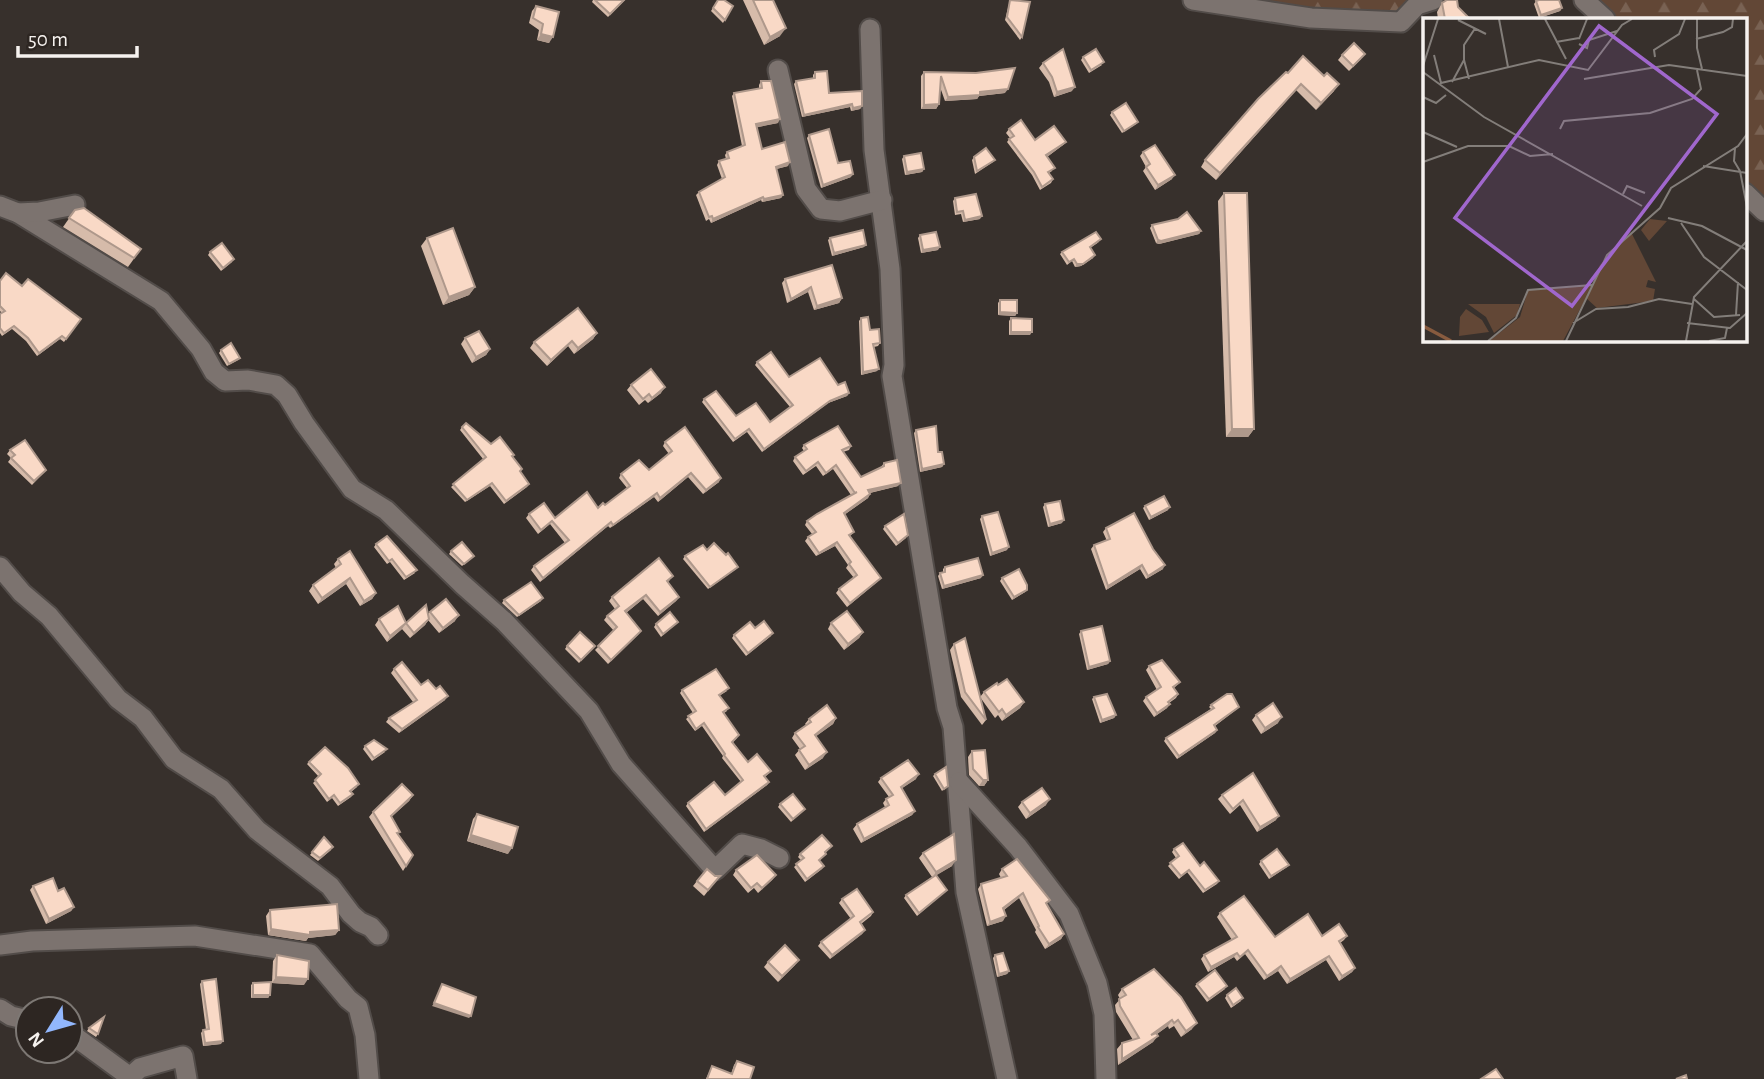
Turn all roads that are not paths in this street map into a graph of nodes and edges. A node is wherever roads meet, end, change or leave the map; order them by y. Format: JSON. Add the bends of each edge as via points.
{"nodes":[{"id":1,"x":1193,"y":0,"type":"edge"},
{"id":2,"x":1433,"y":0,"type":"edge"},
{"id":3,"x":1584,"y":0,"type":"edge"},
{"id":4,"x":1604,"y":18,"type":"edge"},
{"id":5,"x":870,"y":29,"type":"dead end"},
{"id":6,"x":778,"y":69,"type":"dead end"},
{"id":7,"x":1746,"y":194,"type":"edge"},
{"id":8,"x":883,"y":201,"type":"junction"},
{"id":9,"x":75,"y":205,"type":"dead end"},
{"id":10,"x":9,"y":209,"type":"edge"},
{"id":11,"x":1764,"y":211,"type":"edge"},
{"id":12,"x":0,"y":567,"type":"edge"},
{"id":13,"x":959,"y":782,"type":"junction"},
{"id":14,"x":779,"y":858,"type":"dead end"},
{"id":15,"x":378,"y":935,"type":"dead end"},
{"id":16,"x":0,"y":945,"type":"edge"},
{"id":17,"x":84,"y":1043,"type":"edge"},
{"id":18,"x":187,"y":1079,"type":"edge"},
{"id":19,"x":369,"y":1079,"type":"edge"},
{"id":20,"x":1007,"y":1079,"type":"edge"},
{"id":21,"x":1106,"y":1079,"type":"edge"}],
"edges":[{"from":1,"to":2,"type":"street","via":[[1311,18],[1401,22],[1417,5]]},
{"from":3,"to":4,"type":"street"},
{"from":5,"to":8,"type":"street","via":[[874,150]]},
{"from":6,"to":8,"type":"street","via":[[806,189],[821,209],[840,211]]},
{"from":7,"to":11,"type":"street"},
{"from":8,"to":13,"type":"street","via":[[892,376]]},
{"from":9,"to":10,"type":"street","via":[[39,212]]},
{"from":10,"to":14,"type":"street","via":[[161,301],[225,381],[276,385],[288,395],[352,489],[386,510],[504,621],[589,711],[621,764],[715,870],[742,844]]},
{"from":12,"to":15,"type":"street","via":[[49,616],[118,699],[143,718],[174,759],[221,789],[257,830],[330,886],[351,914]]},
{"from":13,"to":20,"type":"street","via":[[967,892]]},
{"from":13,"to":21,"type":"street","via":[[1069,914],[1097,983],[1104,1014]]},
{"from":16,"to":19,"type":"street","via":[[195,936],[310,954],[358,1007]]},
{"from":17,"to":18,"type":"street","via":[[130,1077],[140,1068],[183,1056]]}]}
